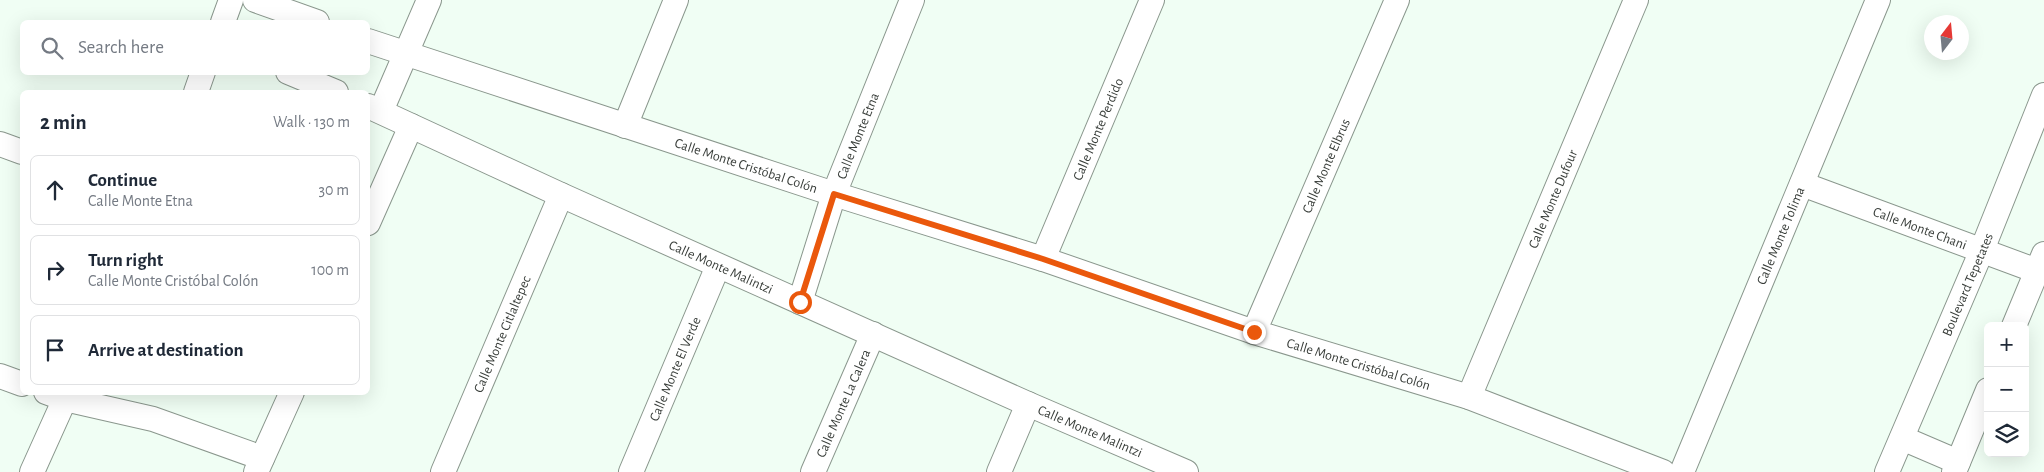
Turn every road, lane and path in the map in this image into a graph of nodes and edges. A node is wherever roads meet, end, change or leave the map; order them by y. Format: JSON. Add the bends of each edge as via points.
{"nodes":[{"id":1,"x":231,"y":0,"type":"edge"},
{"id":2,"x":256,"y":0,"type":"edge"},
{"id":3,"x":429,"y":0,"type":"edge"},
{"id":4,"x":676,"y":0,"type":"edge"},
{"id":5,"x":912,"y":0,"type":"edge"},
{"id":6,"x":1152,"y":0,"type":"edge"},
{"id":7,"x":1397,"y":0,"type":"edge"},
{"id":8,"x":1636,"y":0,"type":"edge"},
{"id":9,"x":1878,"y":0,"type":"edge"},
{"id":10,"x":223,"y":20,"type":"edge"},
{"id":11,"x":311,"y":20,"type":"edge"},
{"id":12,"x":370,"y":42,"type":"edge"},
{"id":13,"x":405,"y":54,"type":"junction"},
{"id":14,"x":203,"y":75,"type":"edge"},
{"id":15,"x":295,"y":75,"type":"edge"},
{"id":16,"x":197,"y":90,"type":"edge"},
{"id":17,"x":331,"y":90,"type":"edge"},
{"id":18,"x":2044,"y":95,"type":"edge"},
{"id":19,"x":374,"y":108,"type":"edge"},
{"id":20,"x":411,"y":126,"type":"junction"},
{"id":21,"x":625,"y":126,"type":"junction"},
{"id":22,"x":0,"y":144,"type":"edge"},
{"id":23,"x":20,"y":151,"type":"edge"},
{"id":24,"x":1802,"y":184,"type":"junction"},
{"id":25,"x":834,"y":194,"type":"junction"},
{"id":26,"x":561,"y":195,"type":"junction"},
{"id":27,"x":370,"y":218,"type":"edge"},
{"id":28,"x":1982,"y":250,"type":"junction"},
{"id":29,"x":1043,"y":259,"type":"junction"},
{"id":30,"x":2041,"y":263,"type":"edge"},
{"id":31,"x":718,"y":266,"type":"junction"},
{"id":32,"x":800,"y":302,"type":"junction"},
{"id":33,"x":2016,"y":322,"type":"edge"},
{"id":34,"x":1254,"y":332,"type":"junction"},
{"id":35,"x":873,"y":334,"type":"junction"},
{"id":36,"x":0,"y":376,"type":"edge"},
{"id":37,"x":20,"y":383,"type":"edge"},
{"id":38,"x":60,"y":395,"type":"edge"},
{"id":39,"x":291,"y":395,"type":"edge"},
{"id":40,"x":1469,"y":398,"type":"junction"},
{"id":41,"x":1984,"y":400,"type":"edge"},
{"id":42,"x":1028,"y":404,"type":"junction"},
{"id":43,"x":1902,"y":438,"type":"junction"},
{"id":44,"x":259,"y":465,"type":"edge"},
{"id":45,"x":1956,"y":467,"type":"edge"},
{"id":46,"x":32,"y":472,"type":"edge"},
{"id":47,"x":443,"y":472,"type":"edge"},
{"id":48,"x":631,"y":472,"type":"edge"},
{"id":49,"x":813,"y":472,"type":"edge"},
{"id":50,"x":999,"y":472,"type":"edge"},
{"id":51,"x":1186,"y":472,"type":"edge"},
{"id":52,"x":1664,"y":472,"type":"edge"},
{"id":53,"x":1682,"y":472,"type":"edge"},
{"id":54,"x":1888,"y":472,"type":"edge"}],
"edges":[{"from":1,"to":10,"type":"street"},
{"from":2,"to":11,"type":"street"},
{"from":3,"to":13,"type":"street"},
{"from":4,"to":21,"type":"street"},
{"from":5,"to":25,"type":"street","name":"Calle Monte Etna"},
{"from":6,"to":29,"type":"street","name":"Calle Monte Perdido"},
{"from":7,"to":34,"type":"street","name":"Calle Monte Elbrus"},
{"from":8,"to":40,"type":"street","name":"Calle Monte Dufour"},
{"from":9,"to":24,"type":"street","name":"Calle Monte Tolima"},
{"from":12,"to":13,"type":"street","name":"Calle Monte Cristóbal Colón"},
{"from":13,"to":19,"type":"street"},
{"from":13,"to":21,"type":"street","name":"Calle Monte Cristóbal Colón"},
{"from":14,"to":16,"type":"street"},
{"from":15,"to":17,"type":"street"},
{"from":18,"to":28,"type":"street","name":"Boulevard Tepetates"},
{"from":19,"to":20,"type":"street","name":"Calle Monte Malintzi"},
{"from":20,"to":26,"type":"street","name":"Calle Monte Malintzi"},
{"from":20,"to":27,"type":"street"},
{"from":21,"to":25,"type":"street","name":"Calle Monte Cristóbal Colón"},
{"from":22,"to":23,"type":"street"},
{"from":24,"to":28,"type":"street","name":"Calle Monte Chani"},
{"from":24,"to":53,"type":"street","name":"Calle Monte Tolima"},
{"from":25,"to":29,"type":"street","name":"Calle Monte Cristóbal Colón"},
{"from":25,"to":32,"type":"street","name":"Calle Monte Etna"},
{"from":26,"to":31,"type":"street","name":"Calle Monte Malintzi"},
{"from":26,"to":47,"type":"street","name":"Calle Monte Citlaltepec"},
{"from":28,"to":30,"type":"street","name":"Calle Monte Chani"},
{"from":28,"to":43,"type":"street","name":"Boulevard Tepetates"},
{"from":29,"to":34,"type":"street","name":"Calle Monte Cristóbal Colón"},
{"from":30,"to":33,"type":"street"},
{"from":31,"to":32,"type":"street","name":"Calle Monte Malintzi"},
{"from":31,"to":48,"type":"street","name":"Calle Monte El Verde"},
{"from":32,"to":35,"type":"street","name":"Calle Monte Malintzi"},
{"from":34,"to":40,"type":"street","name":"Calle Monte Cristóbal Colón"},
{"from":35,"to":42,"type":"street","name":"Calle Monte Malintzi"},
{"from":35,"to":49,"type":"street","name":"Calle Monte La Calera"},
{"from":36,"to":37,"type":"street"},
{"from":38,"to":44,"type":"street","via":[[153,419]]},
{"from":38,"to":46,"type":"street"},
{"from":39,"to":44,"type":"street"},
{"from":40,"to":52,"type":"street","name":"Calle Monte Cristóbal Colón"},
{"from":41,"to":45,"type":"street"},
{"from":42,"to":50,"type":"street"},
{"from":42,"to":51,"type":"street","name":"Calle Monte Malintzi"},
{"from":43,"to":45,"type":"street"},
{"from":43,"to":54,"type":"street","name":"Boulevard Tepetates"}]}
